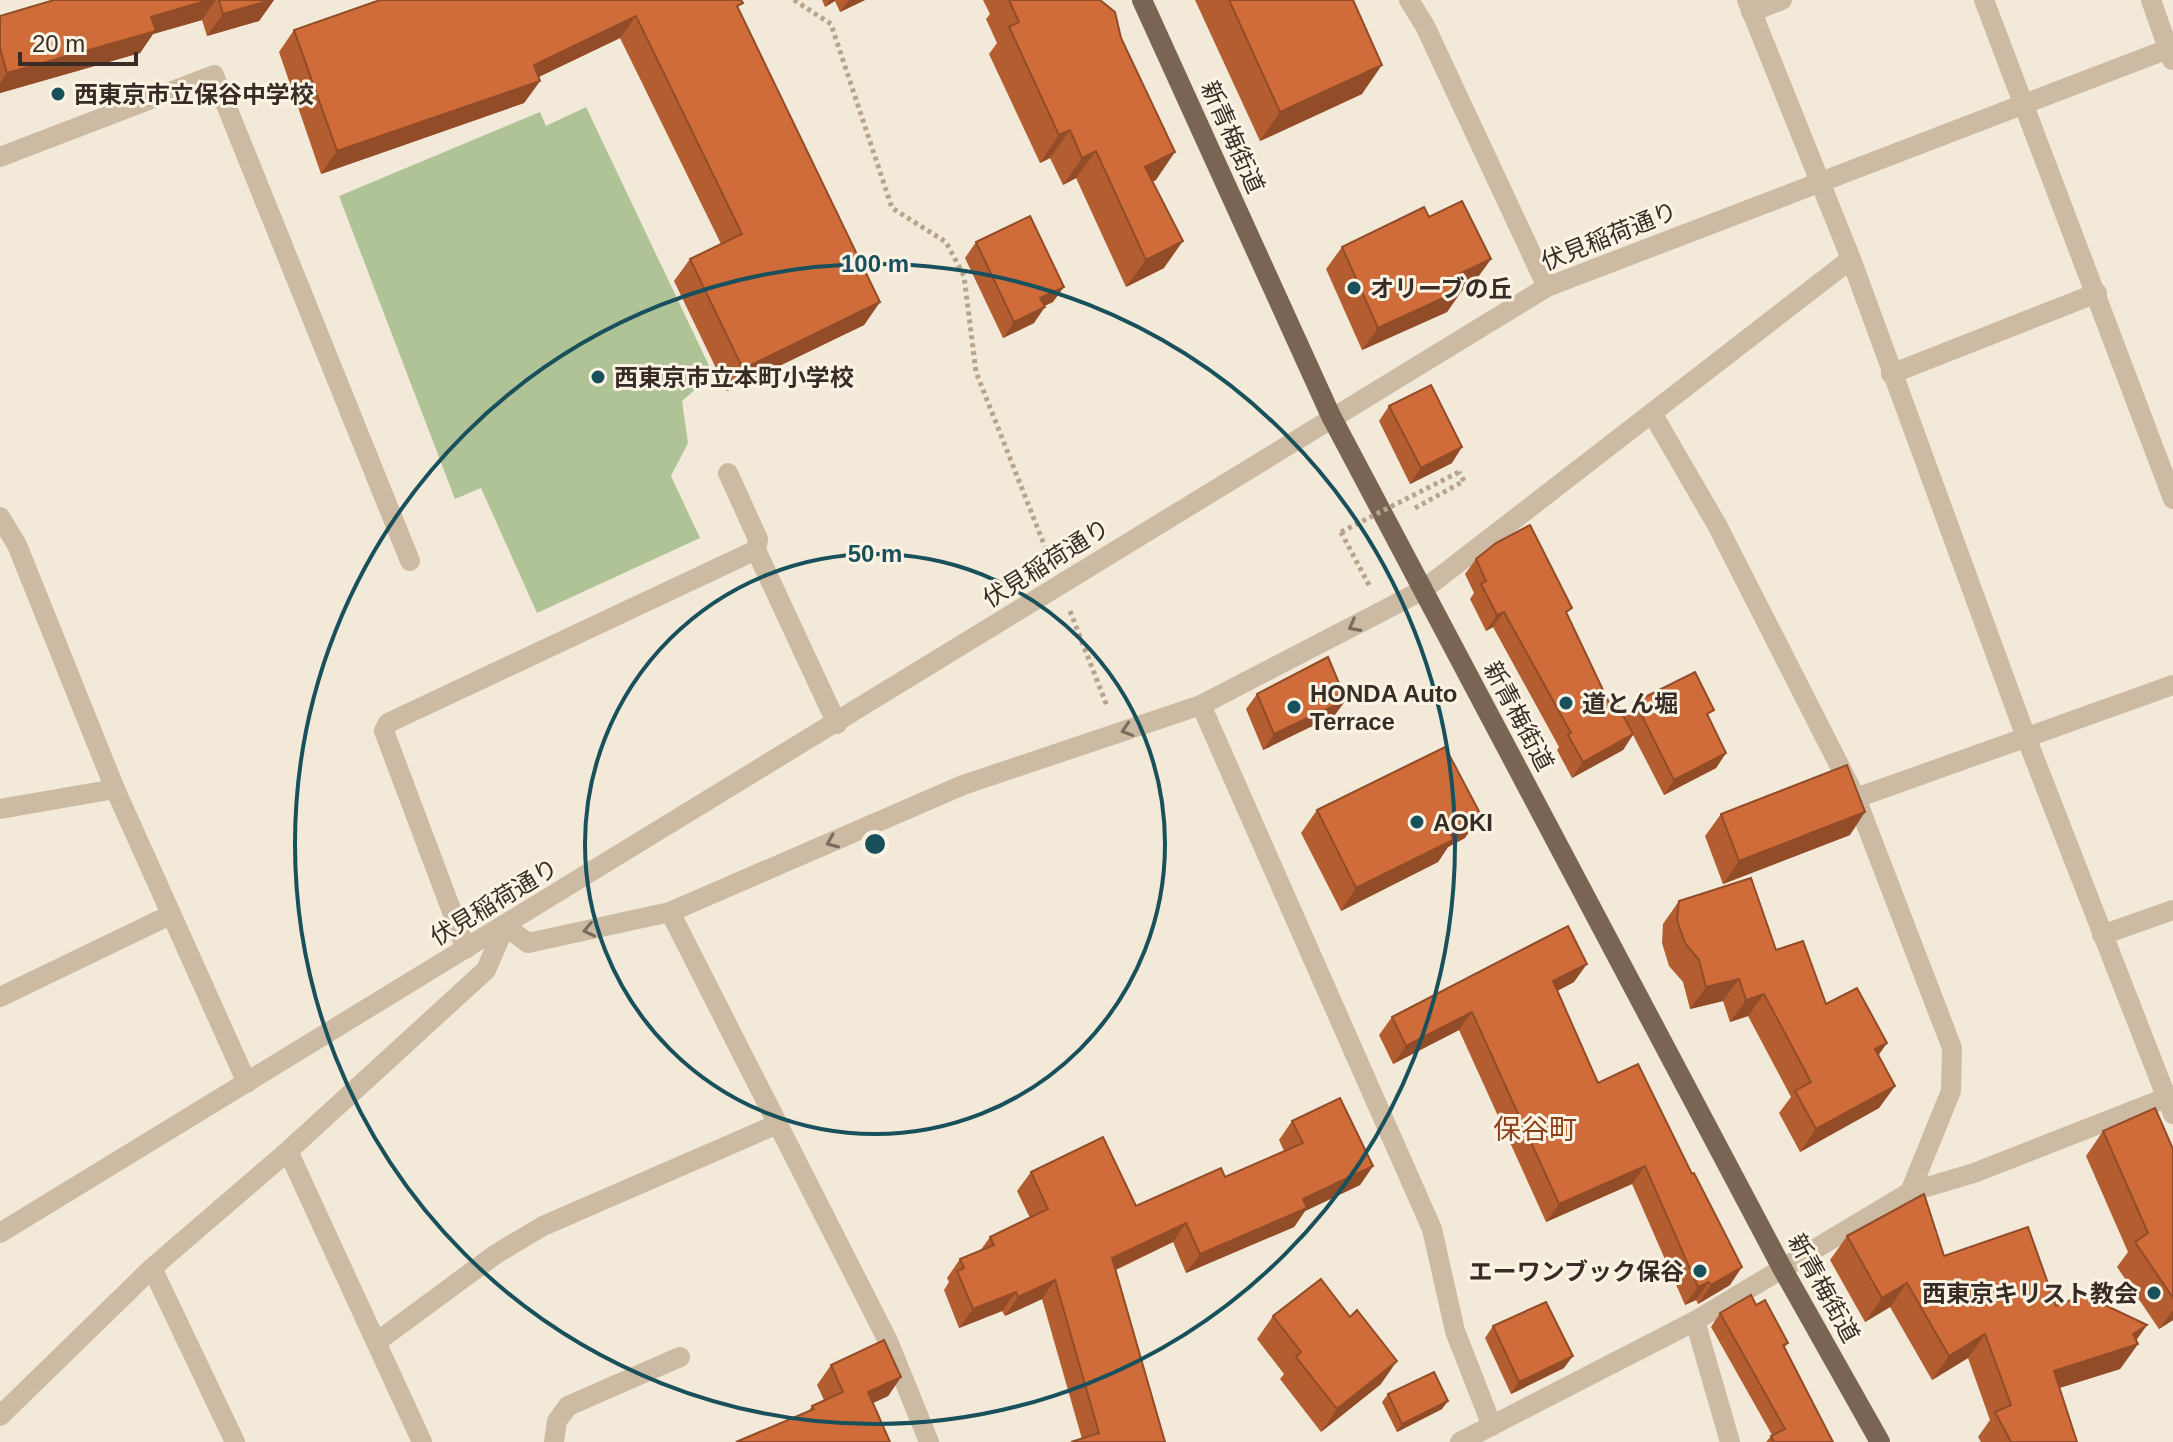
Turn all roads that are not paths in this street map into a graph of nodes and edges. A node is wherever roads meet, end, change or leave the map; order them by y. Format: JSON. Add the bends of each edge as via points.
{"nodes":[{"id":1,"x":1142,"y":0,"type":"edge"},
{"id":2,"x":1409,"y":0,"type":"edge"},
{"id":3,"x":1782,"y":0,"type":"edge"},
{"id":4,"x":1984,"y":0,"type":"edge"},
{"id":5,"x":2151,"y":0,"type":"edge"},
{"id":6,"x":1749,"y":6,"type":"edge"},
{"id":7,"x":2171,"y":53,"type":"edge"},
{"id":8,"x":2021,"y":107,"type":"junction"},
{"id":9,"x":0,"y":157,"type":"edge"},
{"id":10,"x":1818,"y":182,"type":"junction"},
{"id":11,"x":1851,"y":259,"type":"junction"},
{"id":12,"x":1547,"y":287,"type":"junction"},
{"id":13,"x":2097,"y":293,"type":"junction"},
{"id":14,"x":1891,"y":374,"type":"junction"},
{"id":15,"x":1652,"y":413,"type":"junction"},
{"id":16,"x":1331,"y":416,"type":"junction"},
{"id":17,"x":728,"y":473,"type":"dead end"},
{"id":18,"x":2173,"y":499,"type":"edge"},
{"id":19,"x":0,"y":517,"type":"edge"},
{"id":20,"x":756,"y":550,"type":"junction"},
{"id":21,"x":410,"y":561,"type":"dead end"},
{"id":22,"x":1423,"y":590,"type":"junction"},
{"id":23,"x":2173,"y":685,"type":"edge"},
{"id":24,"x":1201,"y":705,"type":"junction"},
{"id":25,"x":837,"y":724,"type":"junction"},
{"id":26,"x":2026,"y":737,"type":"junction"},
{"id":27,"x":115,"y":789,"type":"junction"},
{"id":28,"x":1856,"y":798,"type":"junction"},
{"id":29,"x":0,"y":809,"type":"edge"},
{"id":30,"x":2173,"y":910,"type":"edge"},
{"id":31,"x":670,"y":912,"type":"junction"},
{"id":32,"x":170,"y":915,"type":"junction"},
{"id":33,"x":505,"y":926,"type":"junction"},
{"id":34,"x":2102,"y":935,"type":"junction"},
{"id":35,"x":466,"y":949,"type":"junction"},
{"id":36,"x":0,"y":997,"type":"edge"},
{"id":37,"x":247,"y":1083,"type":"junction"},
{"id":38,"x":2171,"y":1102,"type":"edge"},
{"id":39,"x":775,"y":1125,"type":"junction"},
{"id":40,"x":288,"y":1151,"type":"junction"},
{"id":41,"x":1910,"y":1192,"type":"junction"},
{"id":42,"x":0,"y":1233,"type":"edge"},
{"id":43,"x":152,"y":1268,"type":"junction"},
{"id":44,"x":1782,"y":1268,"type":"junction"},
{"id":45,"x":1695,"y":1321,"type":"junction"},
{"id":46,"x":378,"y":1341,"type":"junction"},
{"id":47,"x":680,"y":1357,"type":"dead end"},
{"id":48,"x":0,"y":1416,"type":"edge"},
{"id":49,"x":1492,"y":1426,"type":"junction"},
{"id":50,"x":1463,"y":1441,"type":"edge"},
{"id":51,"x":235,"y":1442,"type":"edge"},
{"id":52,"x":422,"y":1442,"type":"edge"},
{"id":53,"x":554,"y":1442,"type":"edge"},
{"id":54,"x":929,"y":1442,"type":"edge"},
{"id":55,"x":1730,"y":1442,"type":"edge"},
{"id":56,"x":1880,"y":1442,"type":"edge"}],
"edges":[{"from":1,"to":16,"type":"main road","name":"新青梅街道"},
{"from":2,"to":12,"type":"street"},
{"from":3,"to":6,"type":"street"},
{"from":4,"to":8,"type":"street"},
{"from":5,"to":7,"type":"street"},
{"from":6,"to":10,"type":"street"},
{"from":7,"to":8,"type":"street","name":"伏見稲荷通り"},
{"from":8,"to":10,"type":"street","name":"伏見稲荷通り"},
{"from":8,"to":13,"type":"street"},
{"from":9,"to":21,"type":"street","via":[[214,75]]},
{"from":10,"to":11,"type":"street"},
{"from":10,"to":12,"type":"street","name":"伏見稲荷通り"},
{"from":11,"to":14,"type":"street"},
{"from":11,"to":15,"type":"street"},
{"from":12,"to":16,"type":"street","name":"伏見稲荷通り"},
{"from":13,"to":14,"type":"street"},
{"from":13,"to":18,"type":"street"},
{"from":14,"to":26,"type":"street"},
{"from":15,"to":22,"type":"street"},
{"from":15,"to":28,"type":"street","via":[[1717,525]]},
{"from":16,"to":22,"type":"main road","name":"新青梅街道"},
{"from":16,"to":25,"type":"street","name":"伏見稲荷通り"},
{"from":17,"to":20,"type":"street","via":[[758,539]]},
{"from":19,"to":27,"type":"street","via":[[17,545]]},
{"from":20,"to":25,"type":"street"},
{"from":20,"to":35,"type":"street","via":[[388,723],[384,731]]},
{"from":22,"to":24,"type":"street","one_way":true},
{"from":22,"to":44,"type":"main road","name":"新青梅街道"},
{"from":23,"to":26,"type":"street"},
{"from":24,"to":31,"type":"street","one_way":true,"via":[[963,785]]},
{"from":24,"to":49,"type":"street","via":[[1432,1229],[1455,1331]]},
{"from":25,"to":33,"type":"street","name":"伏見稲荷通り"},
{"from":26,"to":28,"type":"street"},
{"from":26,"to":34,"type":"street"},
{"from":27,"to":29,"type":"street"},
{"from":27,"to":32,"type":"street"},
{"from":28,"to":41,"type":"street","via":[[1952,1048],[1951,1091]]},
{"from":30,"to":34,"type":"street"},
{"from":31,"to":33,"type":"street","one_way":true,"via":[[528,943]]},
{"from":31,"to":39,"type":"street"},
{"from":32,"to":36,"type":"street"},
{"from":32,"to":37,"type":"street"},
{"from":33,"to":35,"type":"street","name":"伏見稲荷通り"},
{"from":33,"to":40,"type":"street","via":[[486,970]]},
{"from":34,"to":38,"type":"street"},
{"from":35,"to":37,"type":"street","name":"伏見稲荷通り"},
{"from":37,"to":42,"type":"street","name":"伏見稲荷通り"},
{"from":38,"to":41,"type":"street"},
{"from":39,"to":46,"type":"street","via":[[543,1226]]},
{"from":39,"to":54,"type":"street","via":[[888,1341]]},
{"from":40,"to":43,"type":"street"},
{"from":40,"to":46,"type":"street"},
{"from":41,"to":44,"type":"street"},
{"from":43,"to":48,"type":"street"},
{"from":43,"to":51,"type":"street"},
{"from":44,"to":45,"type":"street"},
{"from":44,"to":56,"type":"main road","name":"新青梅街道"},
{"from":45,"to":49,"type":"street"},
{"from":45,"to":55,"type":"street"},
{"from":46,"to":52,"type":"street"},
{"from":47,"to":53,"type":"street","via":[[568,1406],[557,1421]]},
{"from":49,"to":50,"type":"street"}]}
